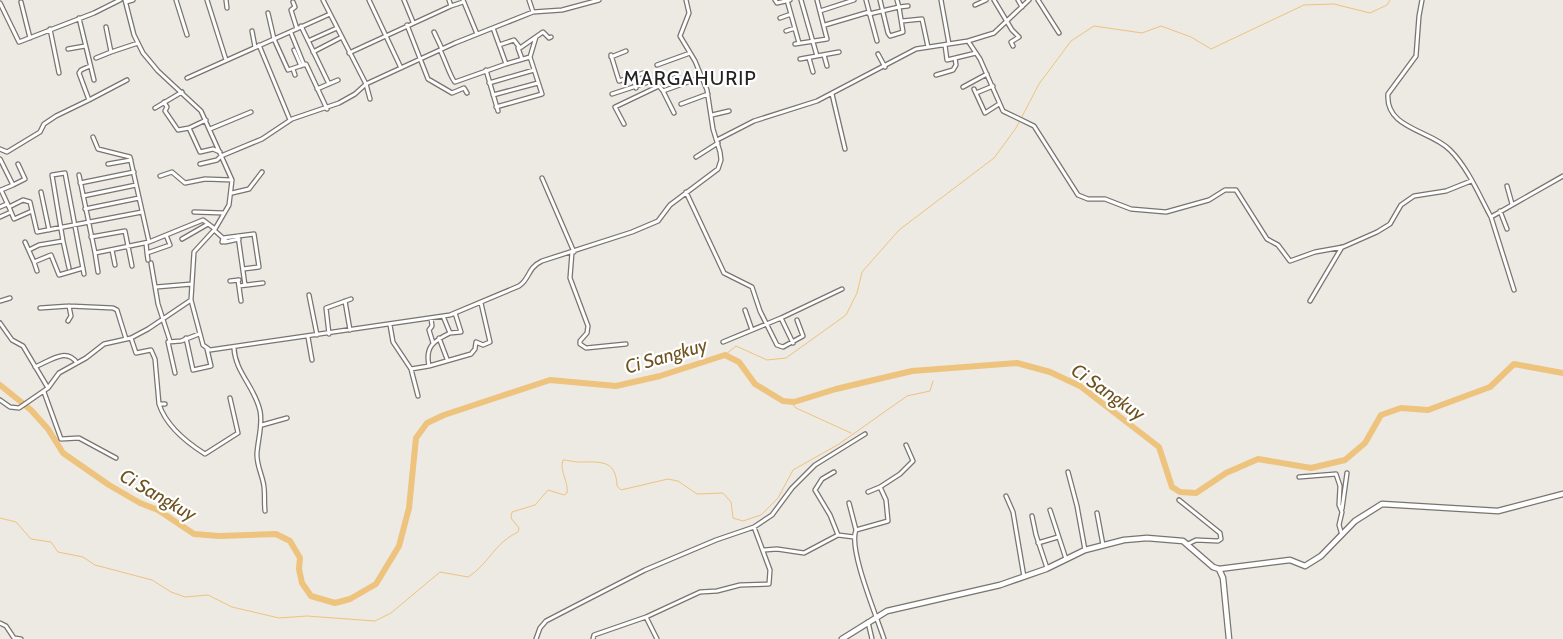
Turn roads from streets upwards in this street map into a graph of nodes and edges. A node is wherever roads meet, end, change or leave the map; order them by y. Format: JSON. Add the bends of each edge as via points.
{"nodes":[{"id":1,"x":120,"y":0,"type":"edge"},
{"id":2,"x":133,"y":0,"type":"edge"},
{"id":3,"x":176,"y":0,"type":"edge"},
{"id":4,"x":207,"y":0,"type":"edge"},
{"id":5,"x":226,"y":0,"type":"edge"},
{"id":6,"x":323,"y":0,"type":"edge"},
{"id":7,"x":369,"y":0,"type":"edge"},
{"id":8,"x":404,"y":0,"type":"edge"},
{"id":9,"x":449,"y":0,"type":"edge"},
{"id":10,"x":529,"y":0,"type":"edge"},
{"id":11,"x":598,"y":0,"type":"edge"},
{"id":12,"x":686,"y":0,"type":"edge"},
{"id":13,"x":788,"y":0,"type":"edge"},
{"id":14,"x":801,"y":0,"type":"edge"},
{"id":15,"x":817,"y":0,"type":"edge"},
{"id":16,"x":854,"y":0,"type":"edge"},
{"id":17,"x":866,"y":0,"type":"edge"},
{"id":18,"x":880,"y":0,"type":"edge"},
{"id":19,"x":897,"y":0,"type":"edge"},
{"id":20,"x":941,"y":0,"type":"edge"},
{"id":21,"x":986,"y":0,"type":"edge"},
{"id":22,"x":994,"y":0,"type":"edge"},
{"id":23,"x":1018,"y":0,"type":"edge"},
{"id":24,"x":1029,"y":0,"type":"edge"},
{"id":25,"x":1038,"y":0,"type":"edge"},
{"id":26,"x":1422,"y":0,"type":"edge"},
{"id":27,"x":126,"y":1,"type":"edge"},
{"id":28,"x":463,"y":1,"type":"edge"},
{"id":29,"x":591,"y":1,"type":"edge"},
{"id":30,"x":776,"y":1,"type":"edge"},
{"id":31,"x":21,"y":2,"type":"dead end"},
{"id":32,"x":293,"y":2,"type":"dead end"},
{"id":33,"x":0,"y":3,"type":"edge"},
{"id":34,"x":975,"y":5,"type":"dead end"},
{"id":35,"x":451,"y":6,"type":"junction"},
{"id":36,"x":908,"y":6,"type":"dead end"},
{"id":37,"x":899,"y":7,"type":"junction"},
{"id":38,"x":1022,"y":7,"type":"junction"},
{"id":39,"x":227,"y":8,"type":"dead end"},
{"id":40,"x":820,"y":11,"type":"junction"},
{"id":41,"x":882,"y":11,"type":"junction"},
{"id":42,"x":534,"y":12,"type":"junction"},
{"id":43,"x":268,"y":13,"type":"dead end"},
{"id":44,"x":869,"y":13,"type":"junction"},
{"id":45,"x":330,"y":14,"type":"junction"},
{"id":46,"x":791,"y":14,"type":"junction"},
{"id":47,"x":79,"y":18,"type":"junction"},
{"id":48,"x":780,"y":18,"type":"dead end"},
{"id":49,"x":902,"y":21,"type":"junction"},
{"id":50,"x":414,"y":22,"type":"junction"},
{"id":51,"x":1007,"y":23,"type":"junction"},
{"id":52,"x":407,"y":25,"type":"junction"},
{"id":53,"x":825,"y":25,"type":"junction"},
{"id":54,"x":301,"y":26,"type":"junction"},
{"id":55,"x":106,"y":27,"type":"dead end"},
{"id":56,"x":338,"y":28,"type":"junction"},
{"id":57,"x":492,"y":28,"type":"junction"},
{"id":58,"x":795,"y":28,"type":"junction"},
{"id":59,"x":50,"y":29,"type":"junction"},
{"id":60,"x":297,"y":29,"type":"junction"},
{"id":61,"x":252,"y":31,"type":"dead end"},
{"id":62,"x":786,"y":31,"type":"dead end"},
{"id":63,"x":290,"y":32,"type":"junction"},
{"id":64,"x":434,"y":32,"type":"dead end"},
{"id":65,"x":1059,"y":33,"type":"dead end"},
{"id":66,"x":386,"y":34,"type":"junction"},
{"id":67,"x":477,"y":34,"type":"junction"},
{"id":68,"x":187,"y":35,"type":"dead end"},
{"id":69,"x":342,"y":37,"type":"junction"},
{"id":70,"x":536,"y":37,"type":"junction"},
{"id":71,"x":552,"y":37,"type":"dead end"},
{"id":72,"x":30,"y":38,"type":"junction"},
{"id":73,"x":274,"y":39,"type":"junction"},
{"id":74,"x":308,"y":41,"type":"junction"},
{"id":75,"x":814,"y":41,"type":"junction"},
{"id":76,"x":877,"y":41,"type":"dead end"},
{"id":77,"x":968,"y":41,"type":"junction"},
{"id":78,"x":138,"y":43,"type":"junction"},
{"id":79,"x":947,"y":45,"type":"junction"},
{"id":80,"x":85,"y":46,"type":"junction"},
{"id":81,"x":257,"y":46,"type":"junction"},
{"id":82,"x":499,"y":46,"type":"junction"},
{"id":83,"x":1013,"y":46,"type":"dead end"},
{"id":84,"x":928,"y":47,"type":"junction"},
{"id":85,"x":518,"y":48,"type":"junction"},
{"id":86,"x":68,"y":49,"type":"dead end"},
{"id":87,"x":441,"y":49,"type":"junction"},
{"id":88,"x":294,"y":50,"type":"dead end"},
{"id":89,"x":626,"y":51,"type":"dead end"},
{"id":90,"x":112,"y":52,"type":"junction"},
{"id":91,"x":313,"y":52,"type":"junction"},
{"id":92,"x":839,"y":52,"type":"dead end"},
{"id":93,"x":350,"y":53,"type":"junction"},
{"id":94,"x":690,"y":53,"type":"junction"},
{"id":95,"x":976,"y":53,"type":"junction"},
{"id":96,"x":878,"y":54,"type":"dead end"},
{"id":97,"x":824,"y":55,"type":"junction"},
{"id":98,"x":818,"y":56,"type":"junction"},
{"id":99,"x":530,"y":57,"type":"junction"},
{"id":100,"x":96,"y":58,"type":"dead end"},
{"id":101,"x":809,"y":58,"type":"junction"},
{"id":102,"x":955,"y":58,"type":"junction"},
{"id":103,"x":420,"y":59,"type":"junction"},
{"id":104,"x":522,"y":59,"type":"junction"},
{"id":105,"x":800,"y":59,"type":"dead end"},
{"id":106,"x":226,"y":60,"type":"junction"},
{"id":107,"x":506,"y":64,"type":"junction"},
{"id":108,"x":302,"y":65,"type":"junction"},
{"id":109,"x":657,"y":65,"type":"dead end"},
{"id":110,"x":90,"y":66,"type":"junction"},
{"id":111,"x":827,"y":66,"type":"dead end"},
{"id":112,"x":884,"y":67,"type":"junction"},
{"id":113,"x":401,"y":68,"type":"junction"},
{"id":114,"x":293,"y":69,"type":"junction"},
{"id":115,"x":486,"y":70,"type":"junction"},
{"id":116,"x":534,"y":70,"type":"junction"},
{"id":117,"x":646,"y":72,"type":"dead end"},
{"id":118,"x":814,"y":72,"type":"dead end"},
{"id":119,"x":59,"y":73,"type":"dead end"},
{"id":120,"x":987,"y":74,"type":"junction"},
{"id":121,"x":295,"y":75,"type":"dead end"},
{"id":122,"x":936,"y":75,"type":"dead end"},
{"id":123,"x":632,"y":77,"type":"junction"},
{"id":124,"x":702,"y":77,"type":"junction"},
{"id":125,"x":187,"y":78,"type":"dead end"},
{"id":126,"x":94,"y":80,"type":"dead end"},
{"id":127,"x":128,"y":80,"type":"dead end"},
{"id":128,"x":338,"y":80,"type":"dead end"},
{"id":129,"x":490,"y":83,"type":"junction"},
{"id":130,"x":538,"y":83,"type":"junction"},
{"id":131,"x":329,"y":84,"type":"junction"},
{"id":132,"x":366,"y":84,"type":"junction"},
{"id":133,"x":681,"y":84,"type":"junction"},
{"id":134,"x":992,"y":86,"type":"junction"},
{"id":135,"x":963,"y":87,"type":"dead end"},
{"id":136,"x":636,"y":88,"type":"junction"},
{"id":137,"x":974,"y":88,"type":"dead end"},
{"id":138,"x":317,"y":89,"type":"junction"},
{"id":139,"x":663,"y":91,"type":"junction"},
{"id":140,"x":182,"y":92,"type":"junction"},
{"id":141,"x":468,"y":93,"type":"dead end"},
{"id":142,"x":976,"y":93,"type":"junction"},
{"id":143,"x":612,"y":94,"type":"dead end"},
{"id":144,"x":708,"y":94,"type":"junction"},
{"id":145,"x":832,"y":94,"type":"junction"},
{"id":146,"x":493,"y":95,"type":"junction"},
{"id":147,"x":370,"y":99,"type":"dead end"},
{"id":148,"x":89,"y":100,"type":"junction"},
{"id":149,"x":164,"y":102,"type":"junction"},
{"id":150,"x":681,"y":104,"type":"dead end"},
{"id":151,"x":999,"y":104,"type":"junction"},
{"id":152,"x":155,"y":108,"type":"dead end"},
{"id":153,"x":326,"y":109,"type":"junction"},
{"id":154,"x":729,"y":111,"type":"dead end"},
{"id":155,"x":251,"y":112,"type":"dead end"},
{"id":156,"x":674,"y":113,"type":"dead end"},
{"id":157,"x":712,"y":115,"type":"junction"},
{"id":158,"x":206,"y":120,"type":"junction"},
{"id":159,"x":290,"y":120,"type":"junction"},
{"id":160,"x":624,"y":124,"type":"dead end"},
{"id":161,"x":188,"y":128,"type":"junction"},
{"id":162,"x":210,"y":129,"type":"junction"},
{"id":163,"x":93,"y":137,"type":"dead end"},
{"id":164,"x":717,"y":141,"type":"junction"},
{"id":165,"x":0,"y":149,"type":"edge"},
{"id":166,"x":845,"y":149,"type":"dead end"},
{"id":167,"x":221,"y":154,"type":"junction"},
{"id":168,"x":1,"y":157,"type":"edge"},
{"id":169,"x":696,"y":157,"type":"dead end"},
{"id":170,"x":131,"y":160,"type":"junction"},
{"id":171,"x":18,"y":164,"type":"dead end"},
{"id":172,"x":108,"y":164,"type":"dead end"},
{"id":173,"x":200,"y":164,"type":"dead end"},
{"id":174,"x":134,"y":172,"type":"junction"},
{"id":175,"x":262,"y":172,"type":"dead end"},
{"id":176,"x":79,"y":175,"type":"dead end"},
{"id":177,"x":160,"y":176,"type":"dead end"},
{"id":178,"x":1563,"y":176,"type":"edge"},
{"id":179,"x":542,"y":178,"type":"dead end"},
{"id":180,"x":232,"y":180,"type":"junction"},
{"id":181,"x":1471,"y":181,"type":"junction"},
{"id":182,"x":80,"y":182,"type":"junction"},
{"id":183,"x":13,"y":184,"type":"junction"},
{"id":184,"x":136,"y":185,"type":"junction"},
{"id":185,"x":1507,"y":186,"type":"dead end"},
{"id":186,"x":0,"y":189,"type":"edge"},
{"id":187,"x":41,"y":192,"type":"dead end"},
{"id":188,"x":232,"y":192,"type":"junction"},
{"id":189,"x":686,"y":192,"type":"junction"},
{"id":190,"x":83,"y":196,"type":"junction"},
{"id":191,"x":139,"y":198,"type":"junction"},
{"id":192,"x":1512,"y":204,"type":"junction"},
{"id":193,"x":8,"y":206,"type":"junction"},
{"id":194,"x":0,"y":207,"type":"edge"},
{"id":195,"x":86,"y":209,"type":"junction"},
{"id":196,"x":32,"y":211,"type":"junction"},
{"id":197,"x":1500,"y":211,"type":"junction"},
{"id":198,"x":11,"y":212,"type":"junction"},
{"id":199,"x":142,"y":212,"type":"junction"},
{"id":200,"x":194,"y":212,"type":"dead end"},
{"id":201,"x":224,"y":213,"type":"junction"},
{"id":202,"x":0,"y":217,"type":"edge"},
{"id":203,"x":1491,"y":217,"type":"junction"},
{"id":204,"x":88,"y":223,"type":"junction"},
{"id":205,"x":208,"y":224,"type":"junction"},
{"id":206,"x":74,"y":225,"type":"junction"},
{"id":207,"x":61,"y":227,"type":"junction"},
{"id":208,"x":1508,"y":229,"type":"dead end"},
{"id":209,"x":49,"y":230,"type":"junction"},
{"id":210,"x":213,"y":231,"type":"junction"},
{"id":211,"x":166,"y":235,"type":"junction"},
{"id":212,"x":91,"y":237,"type":"junction"},
{"id":213,"x":238,"y":238,"type":"junction"},
{"id":214,"x":182,"y":239,"type":"dead end"},
{"id":215,"x":64,"y":241,"type":"junction"},
{"id":216,"x":25,"y":242,"type":"dead end"},
{"id":217,"x":147,"y":243,"type":"junction"},
{"id":218,"x":129,"y":246,"type":"junction"},
{"id":219,"x":1343,"y":247,"type":"junction"},
{"id":220,"x":28,"y":250,"type":"junction"},
{"id":221,"x":112,"y":250,"type":"junction"},
{"id":222,"x":95,"y":253,"type":"junction"},
{"id":223,"x":147,"y":253,"type":"junction"},
{"id":224,"x":573,"y":254,"type":"junction"},
{"id":225,"x":34,"y":262,"type":"junction"},
{"id":226,"x":114,"y":265,"type":"dead end"},
{"id":227,"x":132,"y":266,"type":"dead end"},
{"id":228,"x":69,"y":268,"type":"dead end"},
{"id":229,"x":83,"y":268,"type":"junction"},
{"id":230,"x":243,"y":269,"type":"junction"},
{"id":231,"x":37,"y":271,"type":"dead end"},
{"id":232,"x":98,"y":272,"type":"dead end"},
{"id":233,"x":84,"y":274,"type":"dead end"},
{"id":234,"x":244,"y":279,"type":"junction"},
{"id":235,"x":238,"y":280,"type":"junction"},
{"id":236,"x":230,"y":281,"type":"dead end"},
{"id":237,"x":263,"y":283,"type":"dead end"},
{"id":238,"x":192,"y":284,"type":"junction"},
{"id":239,"x":245,"y":285,"type":"junction"},
{"id":240,"x":239,"y":286,"type":"junction"},
{"id":241,"x":156,"y":287,"type":"junction"},
{"id":242,"x":842,"y":289,"type":"dead end"},
{"id":243,"x":1514,"y":290,"type":"dead end"},
{"id":244,"x":310,"y":295,"type":"dead end"},
{"id":245,"x":10,"y":298,"type":"dead end"},
{"id":246,"x":351,"y":299,"type":"dead end"},
{"id":247,"x":190,"y":300,"type":"junction"},
{"id":248,"x":0,"y":301,"type":"edge"},
{"id":249,"x":241,"y":301,"type":"dead end"},
{"id":250,"x":345,"y":301,"type":"junction"},
{"id":251,"x":1310,"y":301,"type":"dead end"},
{"id":252,"x":481,"y":303,"type":"junction"},
{"id":253,"x":69,"y":306,"type":"junction"},
{"id":254,"x":40,"y":308,"type":"dead end"},
{"id":255,"x":745,"y":310,"type":"dead end"},
{"id":256,"x":456,"y":313,"type":"junction"},
{"id":257,"x":444,"y":316,"type":"junction"},
{"id":258,"x":431,"y":318,"type":"junction"},
{"id":259,"x":781,"y":318,"type":"junction"},
{"id":260,"x":163,"y":320,"type":"junction"},
{"id":261,"x":797,"y":320,"type":"dead end"},
{"id":262,"x":68,"y":321,"type":"dead end"},
{"id":263,"x":0,"y":324,"type":"edge"},
{"id":264,"x":390,"y":324,"type":"junction"},
{"id":265,"x":767,"y":325,"type":"junction"},
{"id":266,"x":350,"y":330,"type":"junction"},
{"id":267,"x":752,"y":330,"type":"junction"},
{"id":268,"x":450,"y":333,"type":"junction"},
{"id":269,"x":199,"y":334,"type":"junction"},
{"id":270,"x":329,"y":334,"type":"junction"},
{"id":271,"x":317,"y":335,"type":"junction"},
{"id":272,"x":308,"y":337,"type":"junction"},
{"id":273,"x":131,"y":338,"type":"junction"},
{"id":274,"x":186,"y":338,"type":"junction"},
{"id":275,"x":439,"y":338,"type":"junction"},
{"id":276,"x":126,"y":340,"type":"junction"},
{"id":277,"x":170,"y":341,"type":"junction"},
{"id":278,"x":723,"y":342,"type":"dead end"},
{"id":279,"x":433,"y":343,"type":"junction"},
{"id":280,"x":793,"y":343,"type":"junction"},
{"id":281,"x":626,"y":344,"type":"dead end"},
{"id":282,"x":234,"y":348,"type":"junction"},
{"id":283,"x":207,"y":349,"type":"junction"},
{"id":284,"x":447,"y":359,"type":"junction"},
{"id":285,"x":312,"y":360,"type":"dead end"},
{"id":286,"x":77,"y":363,"type":"junction"},
{"id":287,"x":429,"y":366,"type":"junction"},
{"id":288,"x":36,"y":368,"type":"junction"},
{"id":289,"x":411,"y":369,"type":"junction"},
{"id":290,"x":175,"y":373,"type":"dead end"},
{"id":291,"x":48,"y":388,"type":"junction"},
{"id":292,"x":44,"y":392,"type":"junction"},
{"id":293,"x":418,"y":396,"type":"dead end"},
{"id":294,"x":230,"y":398,"type":"dead end"},
{"id":295,"x":0,"y":400,"type":"edge"},
{"id":296,"x":159,"y":404,"type":"junction"},
{"id":297,"x":165,"y":404,"type":"dead end"},
{"id":298,"x":287,"y":418,"type":"dead end"},
{"id":299,"x":262,"y":425,"type":"junction"},
{"id":300,"x":865,"y":434,"type":"dead end"},
{"id":301,"x":906,"y":445,"type":"dead end"},
{"id":302,"x":116,"y":458,"type":"dead end"},
{"id":303,"x":834,"y":472,"type":"dead end"},
{"id":304,"x":1068,"y":472,"type":"dead end"},
{"id":305,"x":1347,"y":473,"type":"dead end"},
{"id":306,"x":1299,"y":477,"type":"dead end"},
{"id":307,"x":880,"y":487,"type":"junction"},
{"id":308,"x":868,"y":492,"type":"dead end"},
{"id":309,"x":1563,"y":494,"type":"edge"},
{"id":310,"x":1006,"y":496,"type":"dead end"},
{"id":311,"x":1179,"y":500,"type":"dead end"},
{"id":312,"x":849,"y":502,"type":"dead end"},
{"id":313,"x":1050,"y":510,"type":"dead end"},
{"id":314,"x":1342,"y":510,"type":"junction"},
{"id":315,"x":265,"y":511,"type":"dead end"},
{"id":316,"x":1097,"y":513,"type":"dead end"},
{"id":317,"x":1032,"y":516,"type":"dead end"},
{"id":318,"x":754,"y":527,"type":"junction"},
{"id":319,"x":856,"y":530,"type":"junction"},
{"id":320,"x":838,"y":535,"type":"junction"},
{"id":321,"x":1058,"y":536,"type":"junction"},
{"id":322,"x":1342,"y":536,"type":"junction"},
{"id":323,"x":854,"y":537,"type":"junction"},
{"id":324,"x":1038,"y":543,"type":"junction"},
{"id":325,"x":1188,"y":544,"type":"junction"},
{"id":326,"x":1103,"y":545,"type":"junction"},
{"id":327,"x":764,"y":550,"type":"junction"},
{"id":328,"x":1085,"y":550,"type":"junction"},
{"id":329,"x":1066,"y":559,"type":"junction"},
{"id":330,"x":1048,"y":568,"type":"junction"},
{"id":331,"x":1219,"y":569,"type":"junction"},
{"id":332,"x":1024,"y":578,"type":"junction"},
{"id":333,"x":876,"y":616,"type":"junction"},
{"id":334,"x":646,"y":617,"type":"junction"},
{"id":335,"x":868,"y":622,"type":"junction"},
{"id":336,"x":0,"y":623,"type":"edge"},
{"id":337,"x":22,"y":639,"type":"edge"},
{"id":338,"x":536,"y":639,"type":"edge"},
{"id":339,"x":593,"y":639,"type":"edge"},
{"id":340,"x":657,"y":639,"type":"edge"},
{"id":341,"x":842,"y":639,"type":"edge"},
{"id":342,"x":872,"y":639,"type":"edge"},
{"id":343,"x":884,"y":639,"type":"edge"},
{"id":344,"x":1229,"y":639,"type":"edge"}],
"edges":[{"from":1,"to":47,"type":"street"},
{"from":2,"to":27,"type":"street"},
{"from":3,"to":68,"type":"street"},
{"from":4,"to":106,"type":"street"},
{"from":5,"to":39,"type":"street"},
{"from":6,"to":45,"type":"street"},
{"from":7,"to":66,"type":"street"},
{"from":8,"to":50,"type":"street"},
{"from":9,"to":35,"type":"street"},
{"from":10,"to":42,"type":"street"},
{"from":11,"to":29,"type":"street"},
{"from":12,"to":94,"type":"street","via":[[689,13],[680,34]]},
{"from":13,"to":30,"type":"street"},
{"from":13,"to":46,"type":"street"},
{"from":14,"to":75,"type":"street"},
{"from":15,"to":40,"type":"street"},
{"from":16,"to":40,"type":"street"},
{"from":17,"to":44,"type":"street"},
{"from":18,"to":41,"type":"street"},
{"from":19,"to":37,"type":"street"},
{"from":20,"to":79,"type":"street"},
{"from":21,"to":34,"type":"street"},
{"from":22,"to":51,"type":"street"},
{"from":23,"to":38,"type":"street"},
{"from":24,"to":38,"type":"street"},
{"from":25,"to":65,"type":"street"},
{"from":26,"to":181,"type":"street","via":[[1416,56],[1392,87],[1388,97],[1390,107],[1398,121],[1448,148]]},
{"from":27,"to":78,"type":"street"},
{"from":28,"to":35,"type":"street"},
{"from":28,"to":67,"type":"street"},
{"from":29,"to":42,"type":"street","via":[[562,10]]},
{"from":31,"to":72,"type":"street"},
{"from":32,"to":60,"type":"street","via":[[295,7],[291,10]]},
{"from":33,"to":72,"type":"street","via":[[18,41]]},
{"from":35,"to":50,"type":"street"},
{"from":36,"to":37,"type":"street"},
{"from":37,"to":41,"type":"street"},
{"from":37,"to":49,"type":"street"},
{"from":38,"to":51,"type":"street"},
{"from":40,"to":53,"type":"street"},
{"from":41,"to":44,"type":"street"},
{"from":41,"to":49,"type":"street","via":[[890,36],[903,32]]},
{"from":42,"to":57,"type":"street"},
{"from":43,"to":73,"type":"street"},
{"from":44,"to":53,"type":"street"},
{"from":44,"to":76,"type":"street"},
{"from":45,"to":54,"type":"street"},
{"from":45,"to":56,"type":"street"},
{"from":46,"to":48,"type":"street"},
{"from":46,"to":58,"type":"street"},
{"from":47,"to":59,"type":"street"},
{"from":47,"to":80,"type":"street"},
{"from":49,"to":84,"type":"street","via":[[922,19]]},
{"from":50,"to":52,"type":"street"},
{"from":51,"to":77,"type":"street","via":[[994,33]]},
{"from":51,"to":83,"type":"street","via":[[1019,37],[1011,42]]},
{"from":52,"to":66,"type":"street"},
{"from":52,"to":103,"type":"street"},
{"from":53,"to":75,"type":"street","via":[[827,39]]},
{"from":54,"to":60,"type":"street"},
{"from":54,"to":74,"type":"street"},
{"from":55,"to":90,"type":"street"},
{"from":56,"to":69,"type":"street"},
{"from":56,"to":74,"type":"street"},
{"from":57,"to":67,"type":"street"},
{"from":57,"to":82,"type":"street"},
{"from":58,"to":62,"type":"street"},
{"from":58,"to":75,"type":"street","via":[[797,43]]},
{"from":59,"to":72,"type":"street"},
{"from":59,"to":119,"type":"street"},
{"from":60,"to":63,"type":"street"},
{"from":61,"to":81,"type":"street"},
{"from":63,"to":73,"type":"street"},
{"from":63,"to":108,"type":"street"},
{"from":64,"to":87,"type":"street"},
{"from":66,"to":93,"type":"street"},
{"from":66,"to":113,"type":"street"},
{"from":67,"to":87,"type":"street"},
{"from":69,"to":91,"type":"street"},
{"from":69,"to":93,"type":"street"},
{"from":70,"to":71,"type":"street","via":[[544,32]]},
{"from":70,"to":85,"type":"street"},
{"from":70,"to":99,"type":"street"},
{"from":73,"to":81,"type":"street"},
{"from":73,"to":114,"type":"street","via":[[288,70]]},
{"from":74,"to":91,"type":"street"},
{"from":75,"to":98,"type":"street"},
{"from":77,"to":79,"type":"street"},
{"from":77,"to":95,"type":"street"},
{"from":78,"to":90,"type":"street"},
{"from":78,"to":140,"type":"street","via":[[158,71]]},
{"from":79,"to":84,"type":"street"},
{"from":79,"to":102,"type":"street","via":[[946,60]]},
{"from":80,"to":86,"type":"street"},
{"from":80,"to":110,"type":"street"},
{"from":81,"to":106,"type":"street"},
{"from":81,"to":159,"type":"street"},
{"from":82,"to":85,"type":"street","via":[[514,40]]},
{"from":82,"to":107,"type":"street"},
{"from":84,"to":112,"type":"street","via":[[908,52]]},
{"from":85,"to":104,"type":"street"},
{"from":87,"to":103,"type":"street"},
{"from":87,"to":115,"type":"street","via":[[451,79],[455,82]]},
{"from":88,"to":108,"type":"street"},
{"from":89,"to":123,"type":"street","via":[[611,56],[619,81]]},
{"from":90,"to":100,"type":"street"},
{"from":91,"to":131,"type":"street"},
{"from":92,"to":97,"type":"street"},
{"from":93,"to":132,"type":"street"},
{"from":94,"to":109,"type":"street"},
{"from":94,"to":124,"type":"street"},
{"from":95,"to":102,"type":"street"},
{"from":95,"to":120,"type":"street"},
{"from":96,"to":112,"type":"street"},
{"from":97,"to":98,"type":"street"},
{"from":97,"to":111,"type":"street"},
{"from":98,"to":101,"type":"street"},
{"from":99,"to":104,"type":"street"},
{"from":99,"to":116,"type":"street"},
{"from":101,"to":105,"type":"street"},
{"from":101,"to":118,"type":"street"},
{"from":102,"to":122,"type":"street","via":[[953,70]]},
{"from":103,"to":113,"type":"street"},
{"from":103,"to":141,"type":"street","via":[[431,82],[452,93],[463,88]]},
{"from":104,"to":107,"type":"street"},
{"from":106,"to":125,"type":"street"},
{"from":107,"to":115,"type":"street"},
{"from":108,"to":114,"type":"street"},
{"from":108,"to":138,"type":"street","via":[[306,64]]},
{"from":110,"to":126,"type":"street"},
{"from":110,"to":148,"type":"street","via":[[79,73]]},
{"from":112,"to":145,"type":"street"},
{"from":113,"to":132,"type":"street"},
{"from":114,"to":121,"type":"street"},
{"from":115,"to":129,"type":"street"},
{"from":116,"to":129,"type":"street"},
{"from":116,"to":130,"type":"street"},
{"from":117,"to":123,"type":"street"},
{"from":120,"to":134,"type":"street"},
{"from":120,"to":135,"type":"street"},
{"from":123,"to":136,"type":"street"},
{"from":124,"to":133,"type":"street"},
{"from":124,"to":144,"type":"street"},
{"from":127,"to":148,"type":"street"},
{"from":128,"to":131,"type":"street"},
{"from":129,"to":146,"type":"street"},
{"from":130,"to":146,"type":"street"},
{"from":130,"to":146,"type":"street","via":[[541,95],[497,109]]},
{"from":131,"to":138,"type":"street"},
{"from":132,"to":147,"type":"street"},
{"from":132,"to":153,"type":"street","via":[[352,96]]},
{"from":133,"to":136,"type":"street","via":[[676,73]]},
{"from":133,"to":139,"type":"street"},
{"from":134,"to":142,"type":"street"},
{"from":134,"to":151,"type":"street"},
{"from":136,"to":143,"type":"street"},
{"from":137,"to":142,"type":"street"},
{"from":138,"to":153,"type":"street"},
{"from":139,"to":156,"type":"street"},
{"from":139,"to":160,"type":"street","via":[[659,86],[615,107]]},
{"from":140,"to":149,"type":"street"},
{"from":140,"to":158,"type":"street"},
{"from":142,"to":151,"type":"street","via":[[985,112]]},
{"from":144,"to":150,"type":"street"},
{"from":144,"to":157,"type":"street"},
{"from":145,"to":164,"type":"street","via":[[754,121]]},
{"from":145,"to":166,"type":"street"},
{"from":148,"to":165,"type":"street","via":[[44,124],[40,132],[8,152]]},
{"from":149,"to":152,"type":"street"},
{"from":149,"to":161,"type":"street","via":[[165,111],[175,128]]},
{"from":151,"to":219,"type":"street","via":[[1003,111],[1037,128],[1072,188],[1083,198],[1105,199],[1140,211],[1166,212],[1209,200],[1225,190],[1236,190],[1267,239],[1278,244],[1288,260]]},
{"from":153,"to":159,"type":"street"},
{"from":154,"to":157,"type":"street"},
{"from":155,"to":162,"type":"street"},
{"from":157,"to":164,"type":"street"},
{"from":158,"to":161,"type":"street"},
{"from":158,"to":162,"type":"street"},
{"from":159,"to":167,"type":"street","via":[[262,140]]},
{"from":161,"to":167,"type":"street","via":[[200,152],[213,150]]},
{"from":162,"to":167,"type":"street"},
{"from":163,"to":170,"type":"street","via":[[98,149],[126,154]]},
{"from":164,"to":169,"type":"street"},
{"from":164,"to":189,"type":"street","via":[[721,160],[718,169]]},
{"from":167,"to":173,"type":"street","via":[[217,160]]},
{"from":167,"to":180,"type":"street"},
{"from":168,"to":183,"type":"street"},
{"from":170,"to":172,"type":"street"},
{"from":170,"to":174,"type":"street"},
{"from":171,"to":183,"type":"street","via":[[25,179]]},
{"from":174,"to":182,"type":"street"},
{"from":174,"to":184,"type":"street"},
{"from":175,"to":188,"type":"street","via":[[249,189]]},
{"from":176,"to":182,"type":"street"},
{"from":177,"to":180,"type":"street","via":[[172,172],[185,183],[205,179]]},
{"from":178,"to":192,"type":"street"},
{"from":179,"to":224,"type":"street"},
{"from":180,"to":188,"type":"street"},
{"from":181,"to":203,"type":"street"},
{"from":181,"to":219,"type":"street","via":[[1446,191],[1411,198],[1401,205],[1386,227]]},
{"from":182,"to":190,"type":"street"},
{"from":183,"to":186,"type":"street"},
{"from":184,"to":190,"type":"street"},
{"from":184,"to":191,"type":"street"},
{"from":185,"to":192,"type":"street"},
{"from":186,"to":193,"type":"street"},
{"from":187,"to":209,"type":"street"},
{"from":188,"to":201,"type":"street"},
{"from":189,"to":224,"type":"street","via":[[658,221]]},
{"from":189,"to":265,"type":"street","via":[[721,268],[752,287]]},
{"from":190,"to":195,"type":"street"},
{"from":191,"to":195,"type":"street"},
{"from":191,"to":199,"type":"street"},
{"from":192,"to":197,"type":"street"},
{"from":193,"to":194,"type":"street"},
{"from":193,"to":196,"type":"street","via":[[26,200],[30,202]]},
{"from":193,"to":198,"type":"street"},
{"from":195,"to":204,"type":"street"},
{"from":196,"to":198,"type":"street","via":[[14,218]]},
{"from":196,"to":209,"type":"street","via":[[37,232]]},
{"from":197,"to":203,"type":"street"},
{"from":197,"to":208,"type":"street"},
{"from":198,"to":202,"type":"street"},
{"from":199,"to":204,"type":"street"},
{"from":199,"to":217,"type":"street"},
{"from":200,"to":201,"type":"street"},
{"from":201,"to":210,"type":"street"},
{"from":203,"to":243,"type":"street"},
{"from":204,"to":206,"type":"street"},
{"from":204,"to":212,"type":"street"},
{"from":205,"to":210,"type":"street"},
{"from":205,"to":211,"type":"street","via":[[203,220]]},
{"from":205,"to":214,"type":"street"},
{"from":206,"to":207,"type":"street"},
{"from":206,"to":207,"type":"street","via":[[65,172],[52,176]]},
{"from":206,"to":229,"type":"street"},
{"from":207,"to":209,"type":"street"},
{"from":207,"to":215,"type":"street"},
{"from":210,"to":213,"type":"street","via":[[223,240]]},
{"from":210,"to":238,"type":"street","via":[[194,252]]},
{"from":211,"to":217,"type":"street"},
{"from":211,"to":223,"type":"street","via":[[170,245]]},
{"from":212,"to":218,"type":"street","via":[[125,231]]},
{"from":212,"to":222,"type":"street"},
{"from":213,"to":230,"type":"street"},
{"from":213,"to":230,"type":"street","via":[[254,234],[259,266]]},
{"from":215,"to":220,"type":"street"},
{"from":215,"to":228,"type":"street"},
{"from":216,"to":220,"type":"street"},
{"from":217,"to":218,"type":"street"},
{"from":217,"to":223,"type":"street"},
{"from":218,"to":221,"type":"street"},
{"from":218,"to":227,"type":"street"},
{"from":219,"to":251,"type":"street"},
{"from":220,"to":225,"type":"street"},
{"from":221,"to":222,"type":"street"},
{"from":221,"to":226,"type":"street"},
{"from":222,"to":232,"type":"street"},
{"from":223,"to":241,"type":"street"},
{"from":224,"to":252,"type":"street","via":[[554,256],[536,264],[530,268],[523,284]]},
{"from":224,"to":281,"type":"street","via":[[570,278],[588,326],[580,346]]},
{"from":225,"to":229,"type":"street","via":[[51,255],[59,275]]},
{"from":225,"to":231,"type":"street"},
{"from":229,"to":233,"type":"street"},
{"from":230,"to":234,"type":"street"},
{"from":234,"to":235,"type":"street"},
{"from":234,"to":239,"type":"street"},
{"from":235,"to":236,"type":"street"},
{"from":235,"to":240,"type":"street"},
{"from":237,"to":239,"type":"street"},
{"from":238,"to":241,"type":"street"},
{"from":238,"to":247,"type":"street"},
{"from":239,"to":240,"type":"street"},
{"from":240,"to":249,"type":"street"},
{"from":241,"to":260,"type":"street"},
{"from":242,"to":259,"type":"street"},
{"from":244,"to":271,"type":"street"},
{"from":245,"to":248,"type":"street"},
{"from":246,"to":250,"type":"street"},
{"from":247,"to":260,"type":"street"},
{"from":247,"to":269,"type":"street"},
{"from":250,"to":266,"type":"street"},
{"from":250,"to":270,"type":"street","via":[[326,308]]},
{"from":252,"to":256,"type":"street"},
{"from":252,"to":284,"type":"street","via":[[490,342],[483,345],[476,342],[475,351],[471,354]]},
{"from":253,"to":254,"type":"street"},
{"from":253,"to":262,"type":"street","via":[[71,316]]},
{"from":253,"to":276,"type":"street","via":[[115,308]]},
{"from":255,"to":267,"type":"street"},
{"from":256,"to":257,"type":"street"},
{"from":256,"to":268,"type":"street","via":[[461,332]]},
{"from":257,"to":258,"type":"street"},
{"from":257,"to":268,"type":"street"},
{"from":258,"to":264,"type":"street"},
{"from":258,"to":279,"type":"street"},
{"from":259,"to":265,"type":"street"},
{"from":259,"to":280,"type":"street"},
{"from":260,"to":273,"type":"street"},
{"from":260,"to":277,"type":"street"},
{"from":261,"to":280,"type":"street","via":[[804,334]]},
{"from":263,"to":288,"type":"street","via":[[12,340],[23,346]]},
{"from":264,"to":266,"type":"street"},
{"from":264,"to":289,"type":"street","via":[[393,342]]},
{"from":265,"to":267,"type":"street"},
{"from":265,"to":280,"type":"street","via":[[777,345],[782,347]]},
{"from":266,"to":270,"type":"street"},
{"from":267,"to":278,"type":"street"},
{"from":268,"to":275,"type":"street"},
{"from":269,"to":274,"type":"street"},
{"from":269,"to":283,"type":"street"},
{"from":270,"to":271,"type":"street"},
{"from":271,"to":272,"type":"street"},
{"from":272,"to":282,"type":"street"},
{"from":272,"to":285,"type":"street"},
{"from":273,"to":276,"type":"street"},
{"from":273,"to":296,"type":"street","via":[[136,354],[151,350]]},
{"from":274,"to":277,"type":"street"},
{"from":274,"to":283,"type":"street","via":[[193,370],[211,366]]},
{"from":275,"to":279,"type":"street"},
{"from":275,"to":284,"type":"street"},
{"from":276,"to":286,"type":"street","via":[[104,344]]},
{"from":277,"to":290,"type":"street"},
{"from":279,"to":287,"type":"street","via":[[427,356]]},
{"from":282,"to":283,"type":"street"},
{"from":282,"to":299,"type":"street","via":[[237,368],[255,394]]},
{"from":284,"to":287,"type":"street"},
{"from":286,"to":288,"type":"street","via":[[70,354]]},
{"from":286,"to":291,"type":"street","via":[[59,373]]},
{"from":287,"to":289,"type":"street"},
{"from":288,"to":291,"type":"street"},
{"from":289,"to":293,"type":"street"},
{"from":291,"to":292,"type":"street"},
{"from":292,"to":295,"type":"street","via":[[19,408],[10,407]]},
{"from":292,"to":302,"type":"street","via":[[61,439],[79,438]]},
{"from":294,"to":296,"type":"street","via":[[238,433],[205,454],[171,426]]},
{"from":296,"to":297,"type":"street"},
{"from":298,"to":299,"type":"street"},
{"from":299,"to":315,"type":"street","via":[[257,454]]},
{"from":300,"to":318,"type":"street","via":[[815,465],[772,515]]},
{"from":301,"to":307,"type":"street","via":[[913,461]]},
{"from":303,"to":320,"type":"street","via":[[822,479],[815,490]]},
{"from":304,"to":328,"type":"street"},
{"from":305,"to":314,"type":"street"},
{"from":306,"to":314,"type":"street","via":[[1336,474]]},
{"from":307,"to":308,"type":"street"},
{"from":307,"to":319,"type":"street","via":[[886,500],[888,522]]},
{"from":309,"to":322,"type":"street","via":[[1498,511],[1382,504],[1361,516]]},
{"from":310,"to":332,"type":"street"},
{"from":311,"to":325,"type":"street","via":[[1217,529],[1221,537],[1218,541],[1196,540]]},
{"from":312,"to":319,"type":"street"},
{"from":313,"to":321,"type":"street"},
{"from":314,"to":322,"type":"street","via":[[1339,525]]},
{"from":316,"to":326,"type":"street"},
{"from":317,"to":324,"type":"street"},
{"from":318,"to":327,"type":"street"},
{"from":318,"to":338,"type":"street","via":[[645,570],[559,614],[546,621]]},
{"from":319,"to":323,"type":"street"},
{"from":320,"to":323,"type":"street"},
{"from":320,"to":327,"type":"street","via":[[804,553]]},
{"from":321,"to":324,"type":"street"},
{"from":321,"to":329,"type":"street"},
{"from":322,"to":331,"type":"street","via":[[1308,566],[1290,560]]},
{"from":323,"to":333,"type":"street","via":[[860,570]]},
{"from":324,"to":330,"type":"street"},
{"from":325,"to":326,"type":"street","via":[[1147,538]]},
{"from":325,"to":331,"type":"street"},
{"from":326,"to":328,"type":"street"},
{"from":327,"to":334,"type":"street","via":[[770,570],[769,584],[700,592]]},
{"from":328,"to":329,"type":"street"},
{"from":329,"to":330,"type":"street"},
{"from":330,"to":332,"type":"street"},
{"from":331,"to":344,"type":"street","via":[[1223,578]]},
{"from":332,"to":333,"type":"street"},
{"from":333,"to":335,"type":"street"},
{"from":333,"to":343,"type":"street"},
{"from":334,"to":339,"type":"street","via":[[594,635]]},
{"from":334,"to":340,"type":"street"},
{"from":335,"to":341,"type":"street"},
{"from":335,"to":342,"type":"street"},
{"from":336,"to":337,"type":"street","via":[[14,638]]}]}
